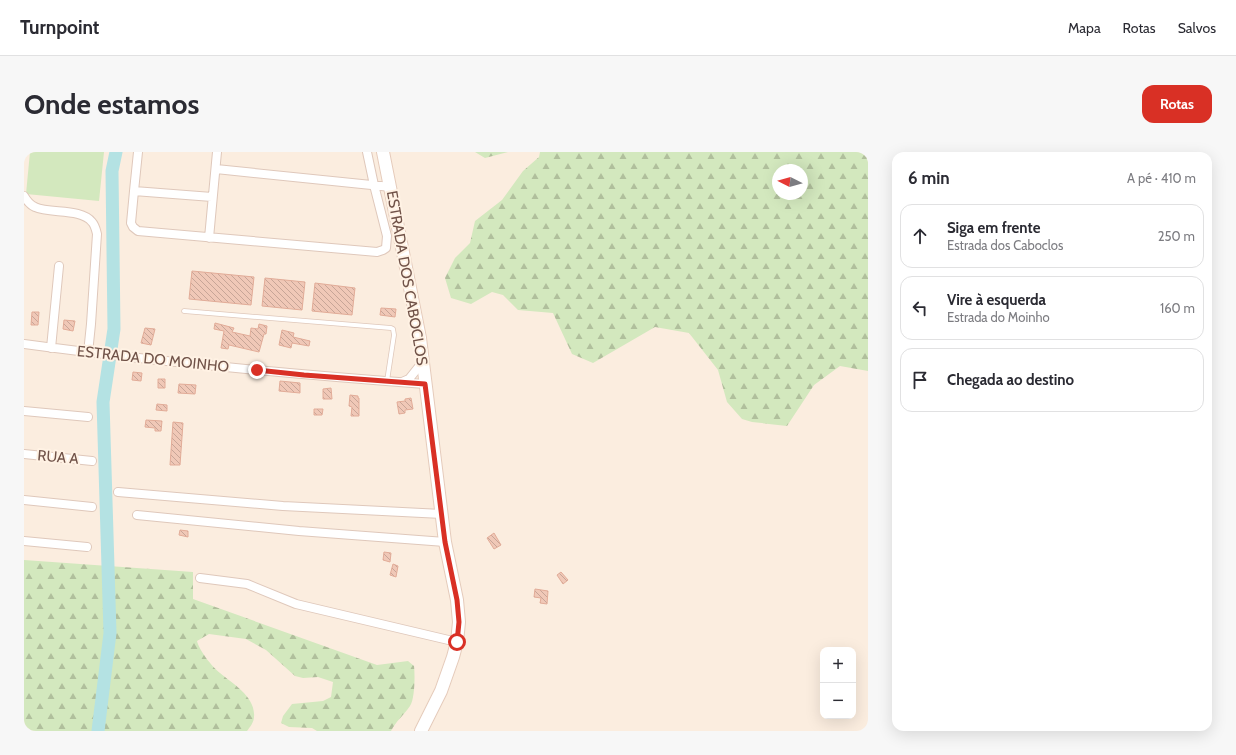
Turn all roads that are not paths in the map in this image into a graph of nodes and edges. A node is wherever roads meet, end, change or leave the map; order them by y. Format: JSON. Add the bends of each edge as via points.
{"nodes":[{"id":1,"x":138,"y":152,"type":"edge"},
{"id":2,"x":217,"y":152,"type":"edge"},
{"id":3,"x":368,"y":152,"type":"edge"},
{"id":4,"x":383,"y":152,"type":"edge"},
{"id":5,"x":216,"y":169,"type":"junction"},
{"id":6,"x":374,"y":185,"type":"junction"},
{"id":7,"x":391,"y":187,"type":"junction"},
{"id":8,"x":134,"y":191,"type":"junction"},
{"id":9,"x":24,"y":196,"type":"edge"},
{"id":10,"x":212,"y":197,"type":"junction"},
{"id":11,"x":209,"y":238,"type":"junction"},
{"id":12,"x":59,"y":266,"type":"dead end"},
{"id":13,"x":184,"y":311,"type":"dead end"},
{"id":14,"x":24,"y":344,"type":"edge"},
{"id":15,"x":51,"y":348,"type":"junction"},
{"id":16,"x":88,"y":352,"type":"junction"},
{"id":17,"x":423,"y":364,"type":"junction"},
{"id":18,"x":387,"y":381,"type":"junction"},
{"id":19,"x":401,"y":382,"type":"junction"},
{"id":20,"x":425,"y":384,"type":"junction"},
{"id":21,"x":24,"y":411,"type":"edge"},
{"id":22,"x":88,"y":417,"type":"dead end"},
{"id":23,"x":24,"y":454,"type":"edge"},
{"id":24,"x":92,"y":461,"type":"dead end"},
{"id":25,"x":118,"y":492,"type":"dead end"},
{"id":26,"x":24,"y":500,"type":"edge"},
{"id":27,"x":92,"y":507,"type":"dead end"},
{"id":28,"x":442,"y":514,"type":"junction"},
{"id":29,"x":137,"y":515,"type":"dead end"},
{"id":30,"x":24,"y":541,"type":"edge"},
{"id":31,"x":445,"y":542,"type":"junction"},
{"id":32,"x":87,"y":547,"type":"dead end"},
{"id":33,"x":200,"y":578,"type":"dead end"},
{"id":34,"x":457,"y":642,"type":"junction"},
{"id":35,"x":421,"y":731,"type":"edge"}],
"edges":[{"from":1,"to":8,"type":"street"},
{"from":2,"to":5,"type":"street"},
{"from":3,"to":6,"type":"street"},
{"from":4,"to":7,"type":"street","name":"ESTRADA DOS CABOCLOS"},
{"from":5,"to":6,"type":"street"},
{"from":5,"to":10,"type":"street"},
{"from":6,"to":7,"type":"street"},
{"from":6,"to":11,"type":"street","via":[[387,236],[386,248],[377,252]]},
{"from":7,"to":17,"type":"street","name":"ESTRADA DOS CABOCLOS"},
{"from":8,"to":10,"type":"street"},
{"from":8,"to":11,"type":"street","via":[[131,222],[138,231]]},
{"from":9,"to":16,"type":"street","via":[[33,207],[80,215],[92,222],[95,227]]},
{"from":10,"to":11,"type":"street"},
{"from":12,"to":15,"type":"street"},
{"from":13,"to":18,"type":"lane","via":[[391,328],[394,335]]},
{"from":14,"to":15,"type":"street","name":"ESTRADA DO MOINHO"},
{"from":15,"to":16,"type":"street","name":"ESTRADA DO MOINHO"},
{"from":16,"to":18,"type":"street","name":"ESTRADA DO MOINHO","via":[[304,375]]},
{"from":17,"to":19,"type":"street","via":[[409,379]]},
{"from":17,"to":20,"type":"street","name":"ESTRADA DOS CABOCLOS"},
{"from":18,"to":19,"type":"street","name":"ESTRADA DO MOINHO"},
{"from":19,"to":20,"type":"street","name":"ESTRADA DO MOINHO"},
{"from":20,"to":28,"type":"street","name":"ESTRADA DOS CABOCLOS"},
{"from":21,"to":22,"type":"street"},
{"from":23,"to":24,"type":"street","name":"RUA A"},
{"from":25,"to":28,"type":"street","via":[[283,506]]},
{"from":26,"to":27,"type":"street"},
{"from":28,"to":31,"type":"street","name":"ESTRADA DOS CABOCLOS"},
{"from":29,"to":31,"type":"street"},
{"from":30,"to":32,"type":"street"},
{"from":31,"to":34,"type":"street","name":"ESTRADA DOS CABOCLOS","via":[[457,600]]},
{"from":33,"to":34,"type":"street","via":[[247,584],[296,604]]},
{"from":34,"to":35,"type":"street","name":"ESTRADA DOS CABOCLOS","via":[[441,691]]}]}
